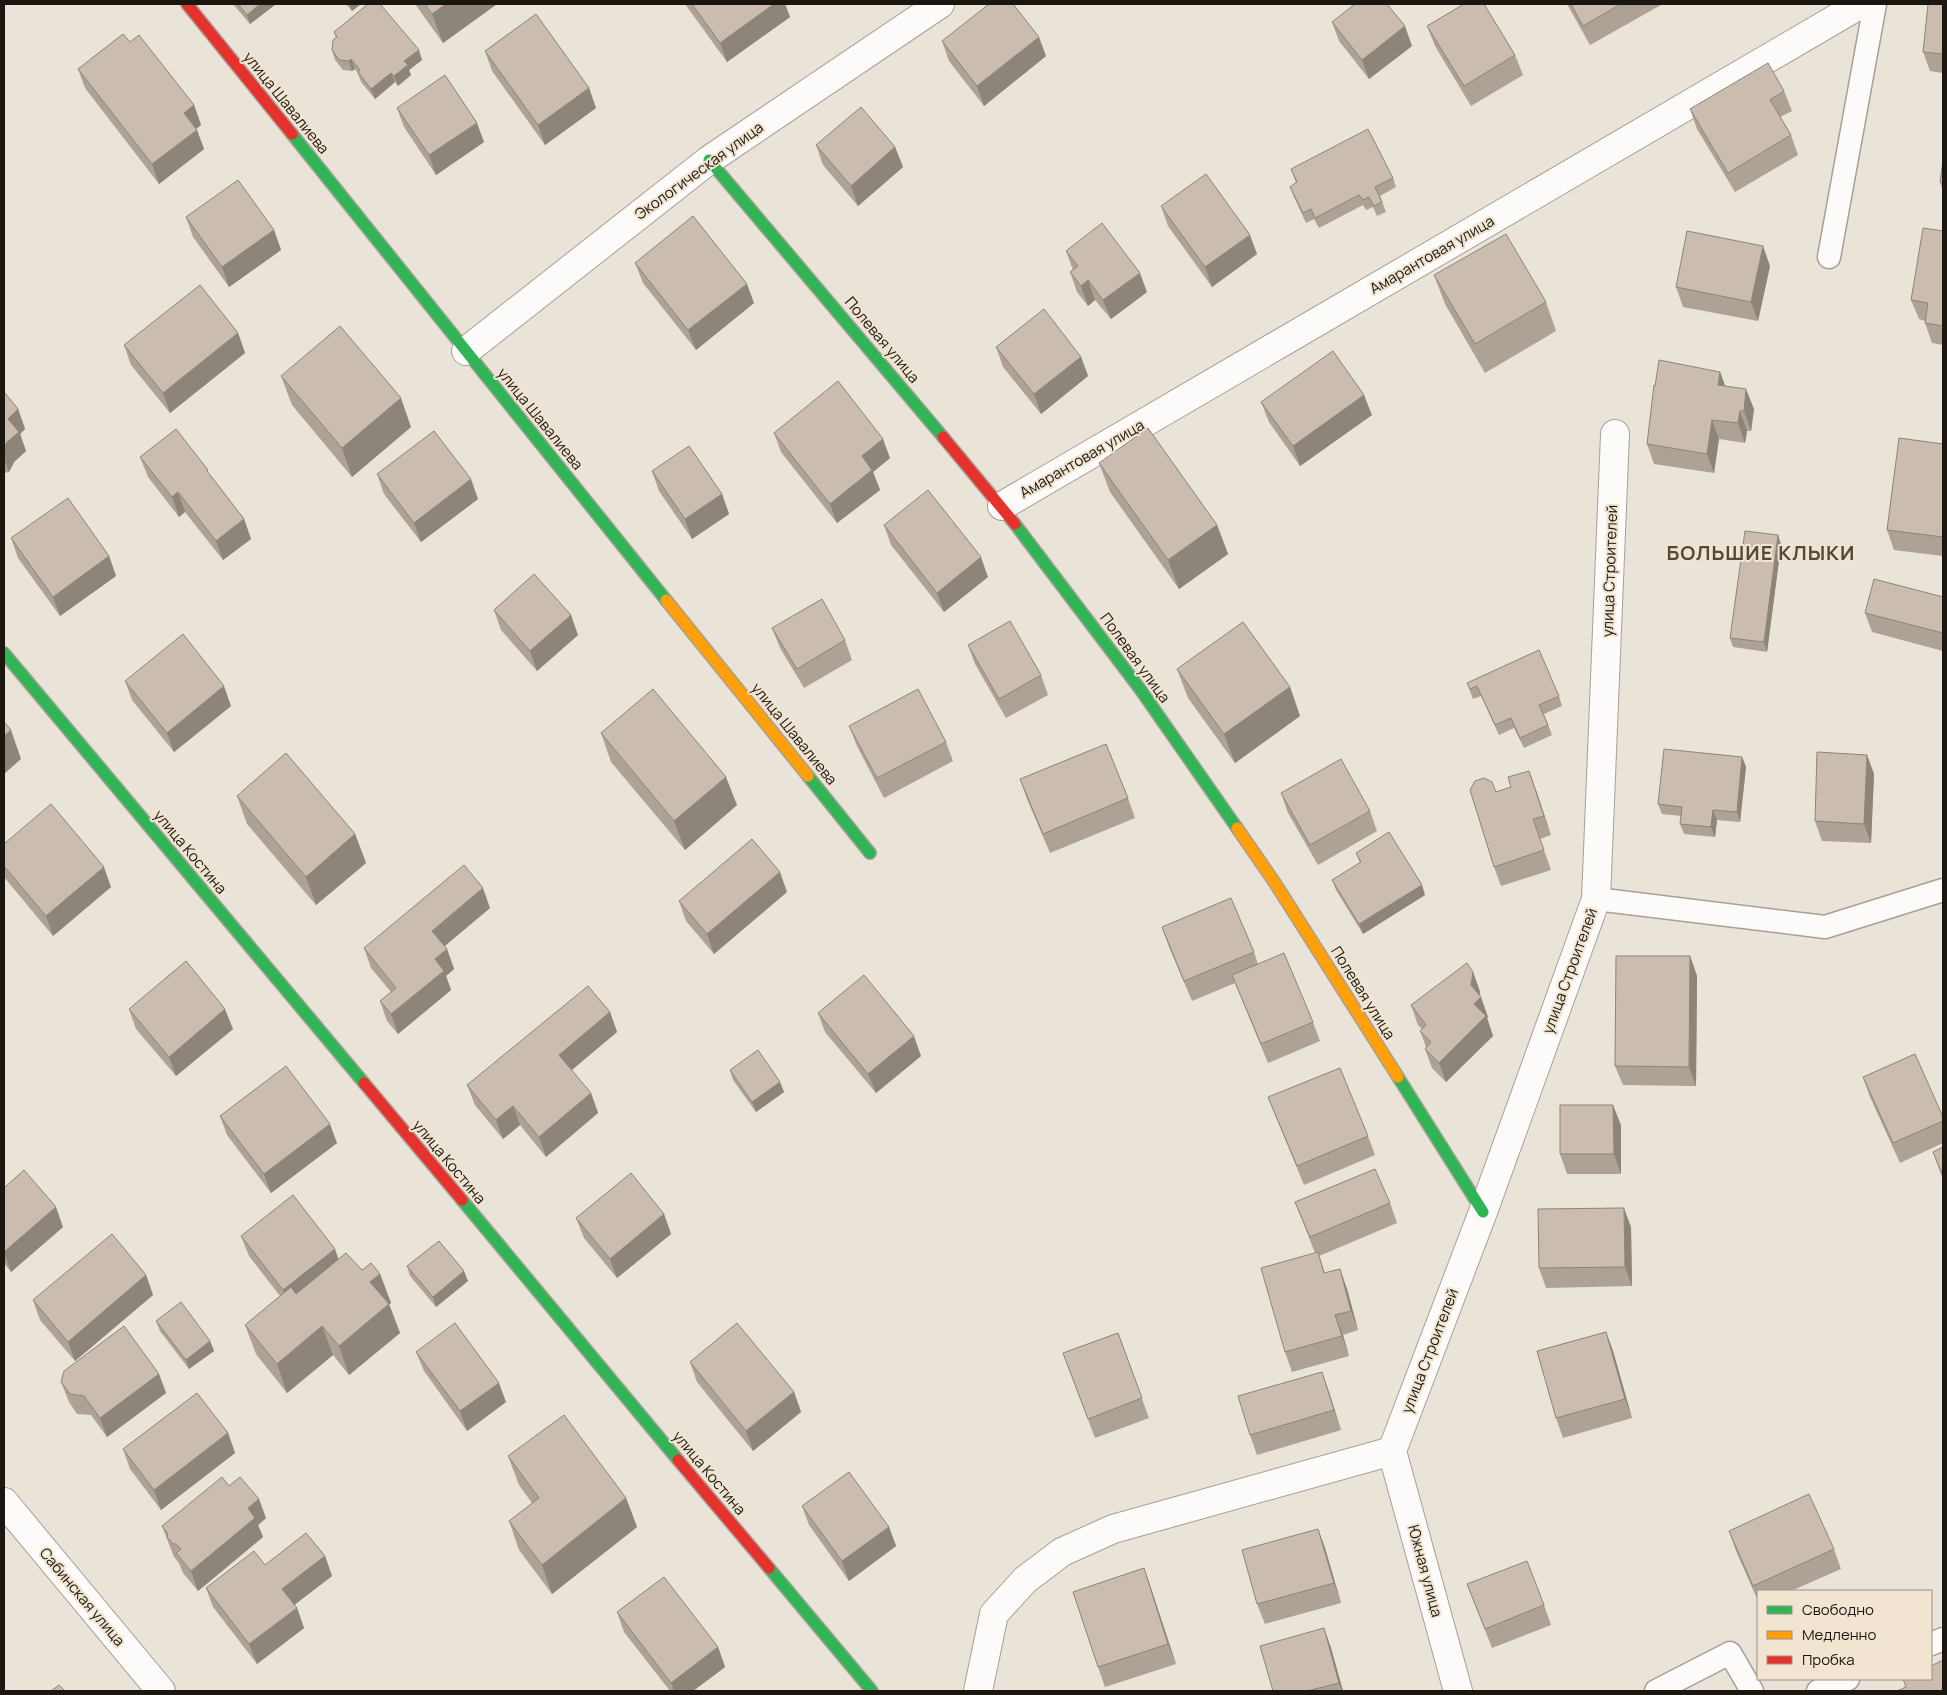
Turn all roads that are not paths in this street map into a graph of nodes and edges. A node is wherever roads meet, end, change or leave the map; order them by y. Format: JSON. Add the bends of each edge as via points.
{"nodes":[{"id":1,"x":940,"y":4,"type":"edge"},
{"id":2,"x":1861,"y":4,"type":"edge"},
{"id":3,"x":1874,"y":4,"type":"edge"},
{"id":4,"x":194,"y":6,"type":"edge"},
{"id":5,"x":710,"y":160,"type":"junction"},
{"id":6,"x":1829,"y":257,"type":"dead end"},
{"id":7,"x":466,"y":351,"type":"junction"},
{"id":8,"x":1615,"y":434,"type":"dead end"},
{"id":9,"x":1002,"y":506,"type":"junction"},
{"id":10,"x":4,"y":653,"type":"edge"},
{"id":11,"x":870,"y":853,"type":"dead end"},
{"id":12,"x":1943,"y":890,"type":"edge"},
{"id":13,"x":1596,"y":899,"type":"junction"},
{"id":14,"x":1483,"y":1212,"type":"junction"},
{"id":15,"x":1392,"y":1451,"type":"junction"},
{"id":16,"x":4,"y":1502,"type":"edge"},
{"id":17,"x":1846,"y":1680,"type":"edge"},
{"id":18,"x":161,"y":1691,"type":"edge"},
{"id":19,"x":872,"y":1691,"type":"edge"},
{"id":20,"x":978,"y":1691,"type":"edge"},
{"id":21,"x":1458,"y":1691,"type":"edge"},
{"id":22,"x":1656,"y":1691,"type":"edge"},
{"id":23,"x":1752,"y":1691,"type":"edge"},
{"id":24,"x":1818,"y":1691,"type":"edge"}],
"edges":[{"from":1,"to":5,"type":"street","name":"Экологическая улица"},
{"from":2,"to":9,"type":"street","name":"Амарантовая улица"},
{"from":3,"to":6,"type":"lane"},
{"from":4,"to":7,"type":"street","name":"улица Шавалиева"},
{"from":5,"to":7,"type":"street","name":"Экологическая улица"},
{"from":5,"to":9,"type":"street","name":"Полевая улица"},
{"from":7,"to":11,"type":"street","name":"улица Шавалиева"},
{"from":8,"to":13,"type":"street","name":"улица Строителей"},
{"from":9,"to":14,"type":"street","name":"Полевая улица","via":[[1140,689],[1275,883]]},
{"from":10,"to":19,"type":"street","name":"улица Костина"},
{"from":12,"to":13,"type":"lane","via":[[1825,927]]},
{"from":13,"to":14,"type":"street","name":"улица Строителей"},
{"from":14,"to":15,"type":"street","name":"улица Строителей"},
{"from":15,"to":20,"type":"street","via":[[1113,1528],[1062,1552],[1026,1580],[994,1614]]},
{"from":15,"to":21,"type":"street","name":"Южная улица"},
{"from":16,"to":18,"type":"street","name":"Сабинская улица"},
{"from":17,"to":24,"type":"lane"},
{"from":22,"to":23,"type":"lane","via":[[1730,1653]]}]}
